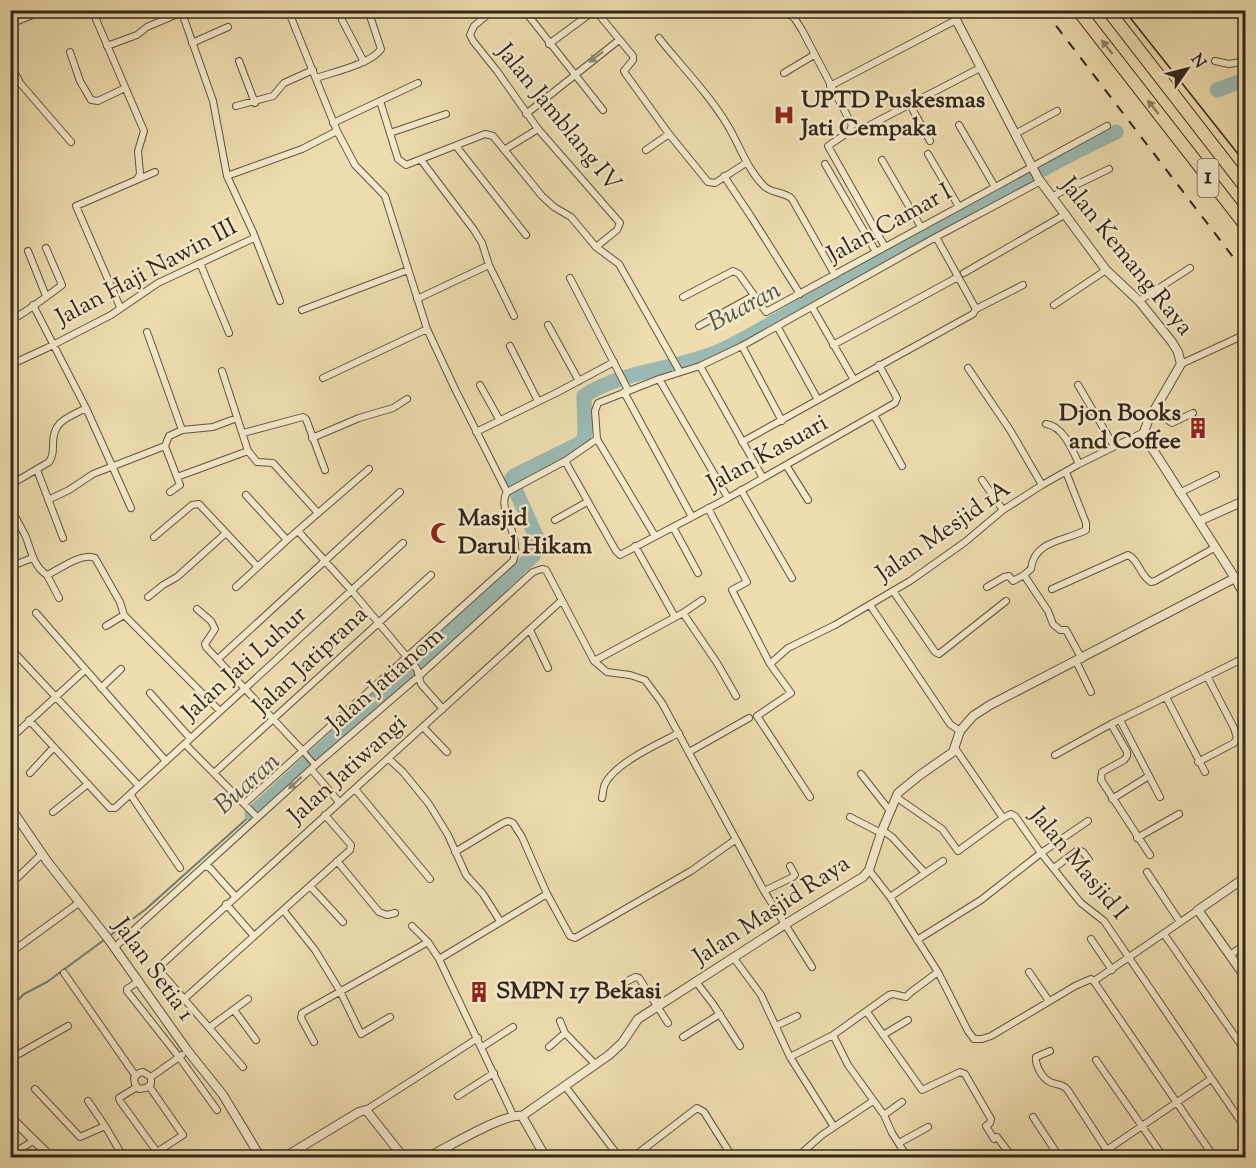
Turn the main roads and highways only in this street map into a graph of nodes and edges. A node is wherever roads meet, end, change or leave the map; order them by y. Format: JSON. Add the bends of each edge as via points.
{"nodes":[{"id":1,"x":1078,"y":10,"type":"edge"},
{"id":2,"x":1108,"y":10,"type":"edge"},
{"id":3,"x":1245,"y":188,"type":"edge"},
{"id":4,"x":1245,"y":226,"type":"edge"}],
"edges":[{"from":4,"to":1,"type":"highway","number":"1","one_way":true},
{"from":2,"to":3,"type":"highway","number":"1"}]}
